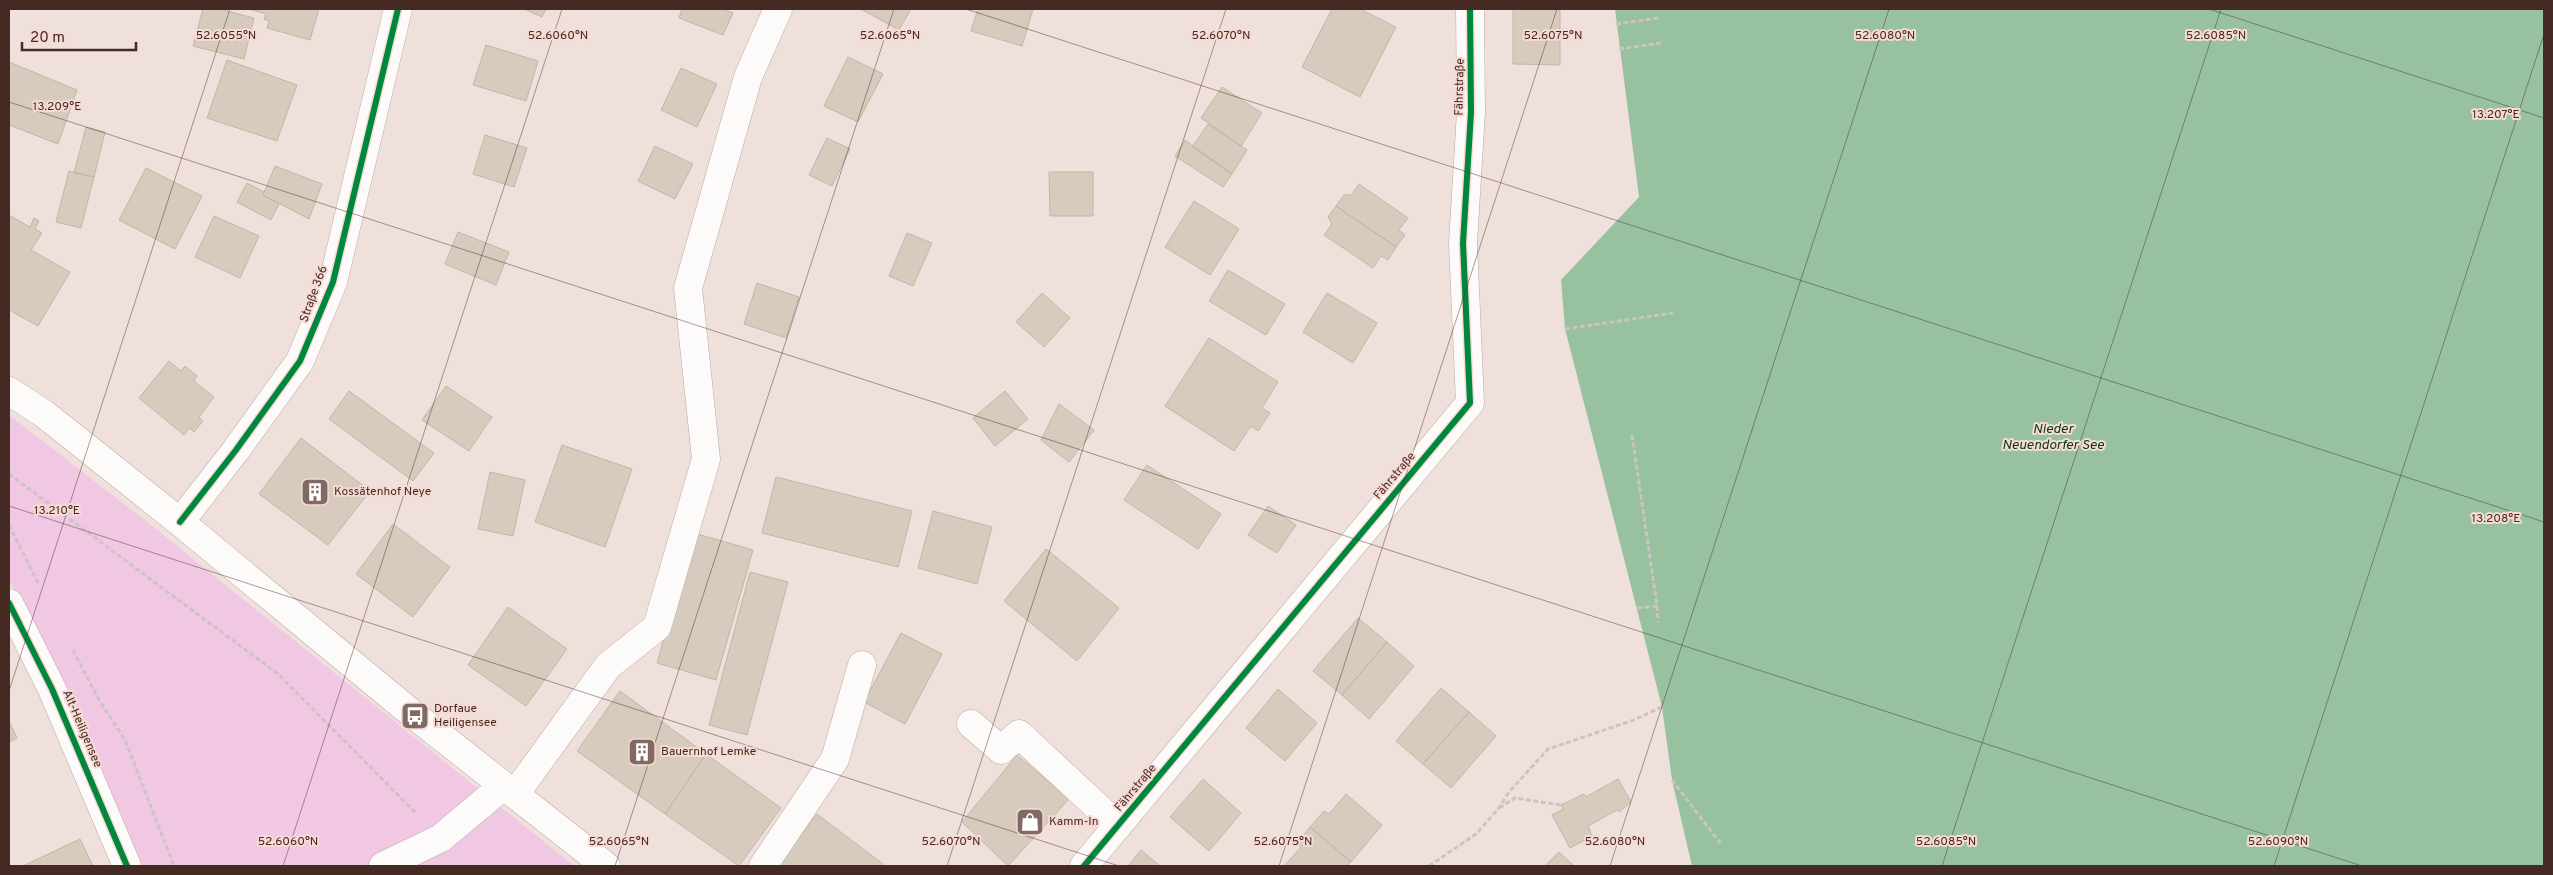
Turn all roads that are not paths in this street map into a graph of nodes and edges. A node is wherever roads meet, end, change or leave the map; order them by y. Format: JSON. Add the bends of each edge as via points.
{"nodes":[{"id":1,"x":398,"y":9,"type":"edge"},
{"id":2,"x":778,"y":9,"type":"edge"},
{"id":3,"x":1470,"y":9,"type":"edge"},
{"id":4,"x":9,"y":391,"type":"edge"},
{"id":5,"x":180,"y":522,"type":"junction"},
{"id":6,"x":9,"y":603,"type":"edge"},
{"id":7,"x":862,"y":665,"type":"dead end"},
{"id":8,"x":971,"y":724,"type":"dead end"},
{"id":9,"x":509,"y":790,"type":"junction"},
{"id":10,"x":1118,"y":826,"type":"junction"},
{"id":11,"x":127,"y":866,"type":"edge"},
{"id":12,"x":383,"y":866,"type":"edge"},
{"id":13,"x":606,"y":866,"type":"edge"},
{"id":14,"x":763,"y":866,"type":"edge"},
{"id":15,"x":1084,"y":866,"type":"edge"}],
"edges":[{"from":1,"to":5,"type":"street","name":"Straße 366","via":[[332,282],[300,361]]},
{"from":2,"to":9,"type":"street","via":[[748,77],[688,288],[706,459],[657,627],[608,666]]},
{"from":3,"to":10,"type":"street","name":"Fährstraße","via":[[1471,112],[1463,243],[1470,403]]},
{"from":4,"to":5,"type":"street","via":[[44,414]]},
{"from":5,"to":9,"type":"street"},
{"from":6,"to":11,"type":"street","name":"Alt-Heiligensee","via":[[52,689]]},
{"from":7,"to":14,"type":"street","via":[[834,759]]},
{"from":8,"to":10,"type":"street","via":[[1001,750],[1019,734]]},
{"from":9,"to":12,"type":"street","via":[[441,838]]},
{"from":9,"to":13,"type":"street"},
{"from":10,"to":15,"type":"street","name":"Fährstraße"}]}
